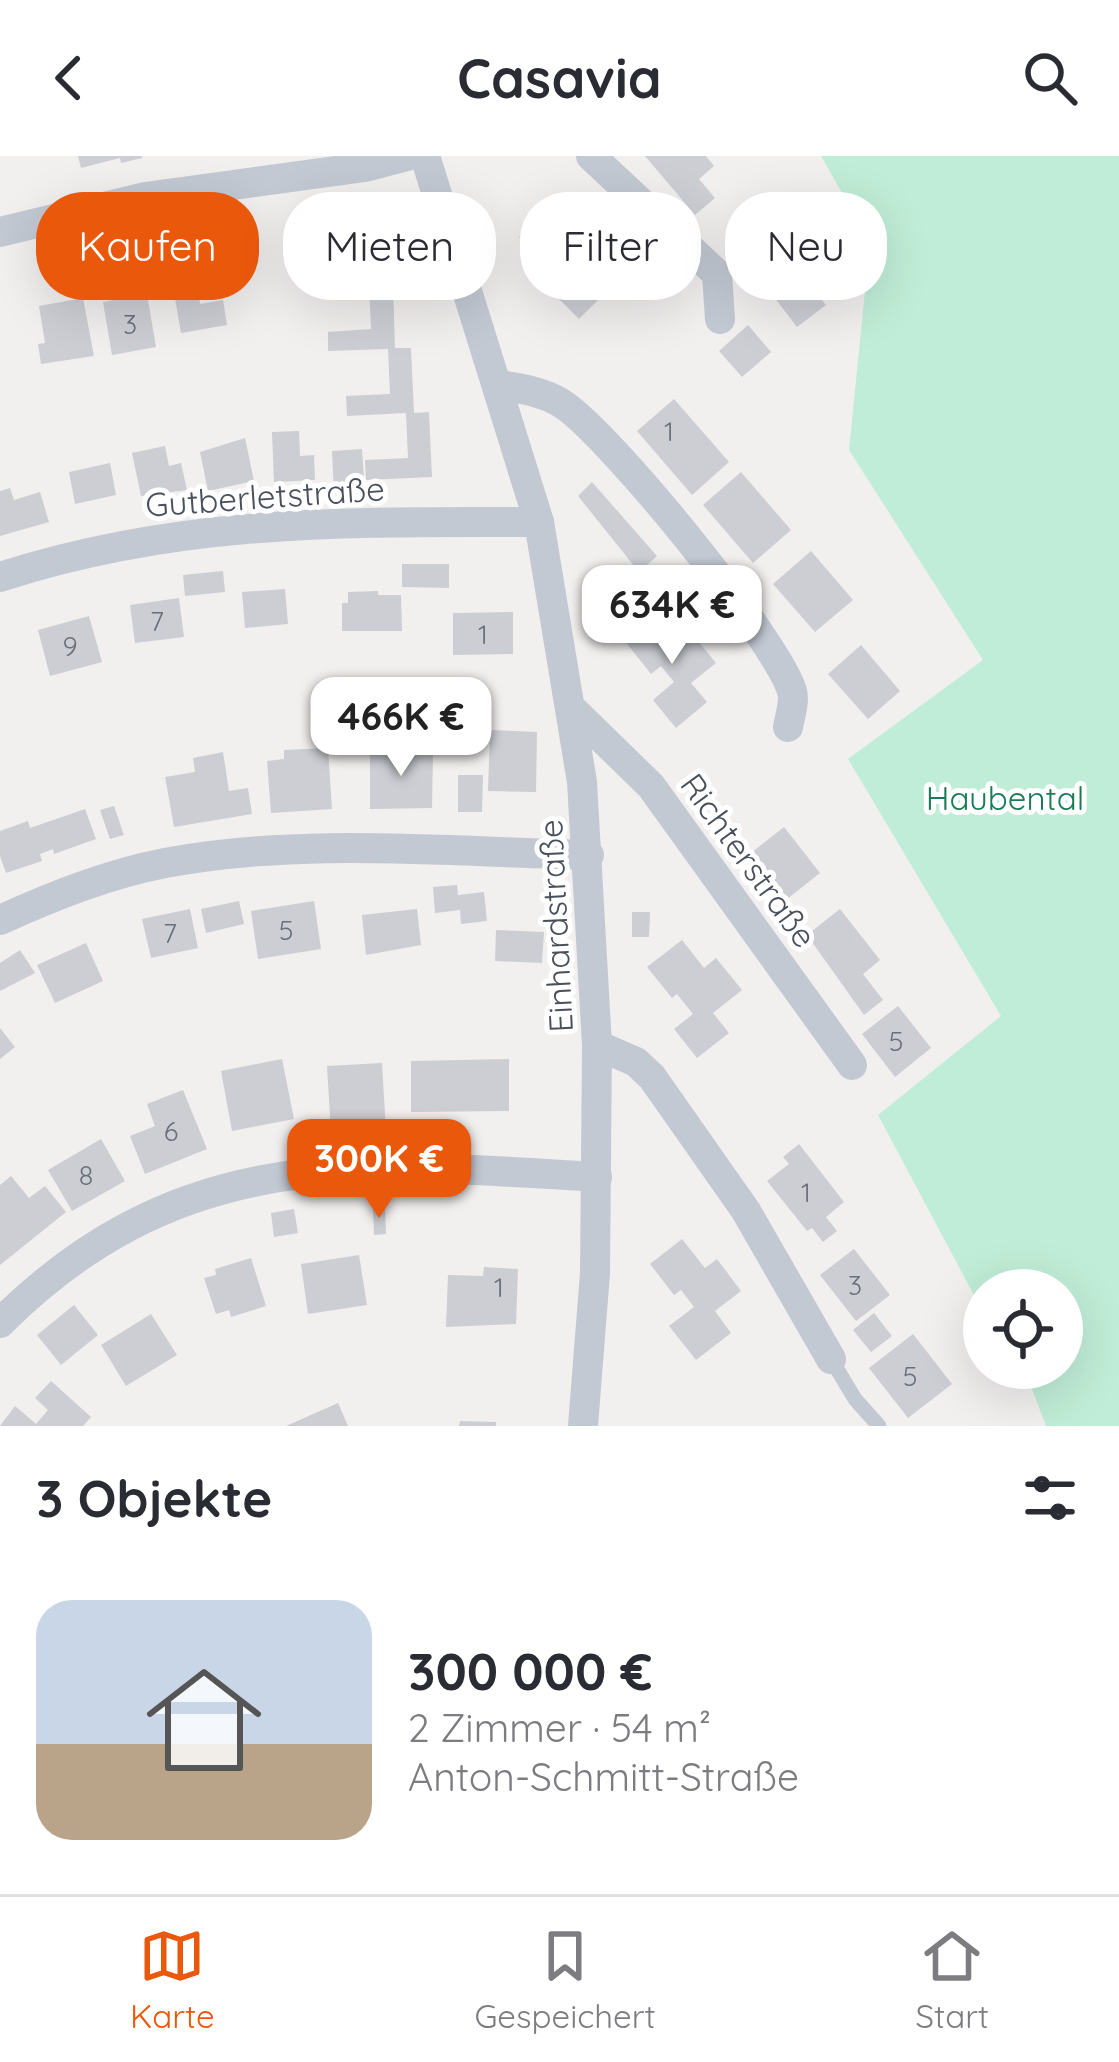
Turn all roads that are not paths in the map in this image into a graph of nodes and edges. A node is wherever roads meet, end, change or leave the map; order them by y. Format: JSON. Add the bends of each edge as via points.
{"nodes":[{"id":1,"x":407,"y":156,"type":"edge"},
{"id":2,"x":425,"y":156,"type":"edge"},
{"id":3,"x":591,"y":156,"type":"edge"},
{"id":4,"x":0,"y":232,"type":"edge"},
{"id":5,"x":720,"y":319,"type":"dead end"},
{"id":6,"x":500,"y":385,"type":"junction"},
{"id":7,"x":539,"y":522,"type":"junction"},
{"id":8,"x":0,"y":577,"type":"edge"},
{"id":9,"x":572,"y":709,"type":"junction"},
{"id":10,"x":788,"y":727,"type":"dead end"},
{"id":11,"x":589,"y":855,"type":"junction"},
{"id":12,"x":0,"y":920,"type":"edge"},
{"id":13,"x":597,"y":1045,"type":"junction"},
{"id":14,"x":852,"y":1065,"type":"dead end"},
{"id":15,"x":597,"y":1177,"type":"junction"},
{"id":16,"x":0,"y":1323,"type":"edge"},
{"id":17,"x":831,"y":1359,"type":"joint"},
{"id":18,"x":583,"y":1426,"type":"edge"},
{"id":19,"x":879,"y":1426,"type":"edge"}],
"edges":[{"from":1,"to":4,"type":"street","via":[[146,197]]},
{"from":2,"to":6,"type":"street","name":"Einhardstraße"},
{"from":3,"to":5,"type":"street","via":[[717,274]]},
{"from":6,"to":7,"type":"street","name":"Einhardstraße"},
{"from":6,"to":10,"type":"street","via":[[564,405],[616,456],[773,653],[794,695]]},
{"from":7,"to":8,"type":"street","name":"Gutberletstraße","via":[[215,530],[111,544]]},
{"from":7,"to":9,"type":"street","name":"Einhardstraße"},
{"from":9,"to":11,"type":"street","name":"Einhardstraße"},
{"from":9,"to":14,"type":"street","name":"Richterstraße","via":[[651,786]]},
{"from":11,"to":12,"type":"street","via":[[329,849],[195,859],[61,892]]},
{"from":11,"to":13,"type":"street","name":"Einhardstraße"},
{"from":13,"to":15,"type":"street","name":"Einhardstraße"},
{"from":13,"to":17,"type":"street","via":[[652,1077],[746,1211]]},
{"from":15,"to":16,"type":"street","via":[[396,1169],[250,1180],[147,1217],[74,1261]]},
{"from":15,"to":18,"type":"street","name":"Einhardstraße"},
{"from":17,"to":19,"type":"lane"}]}
